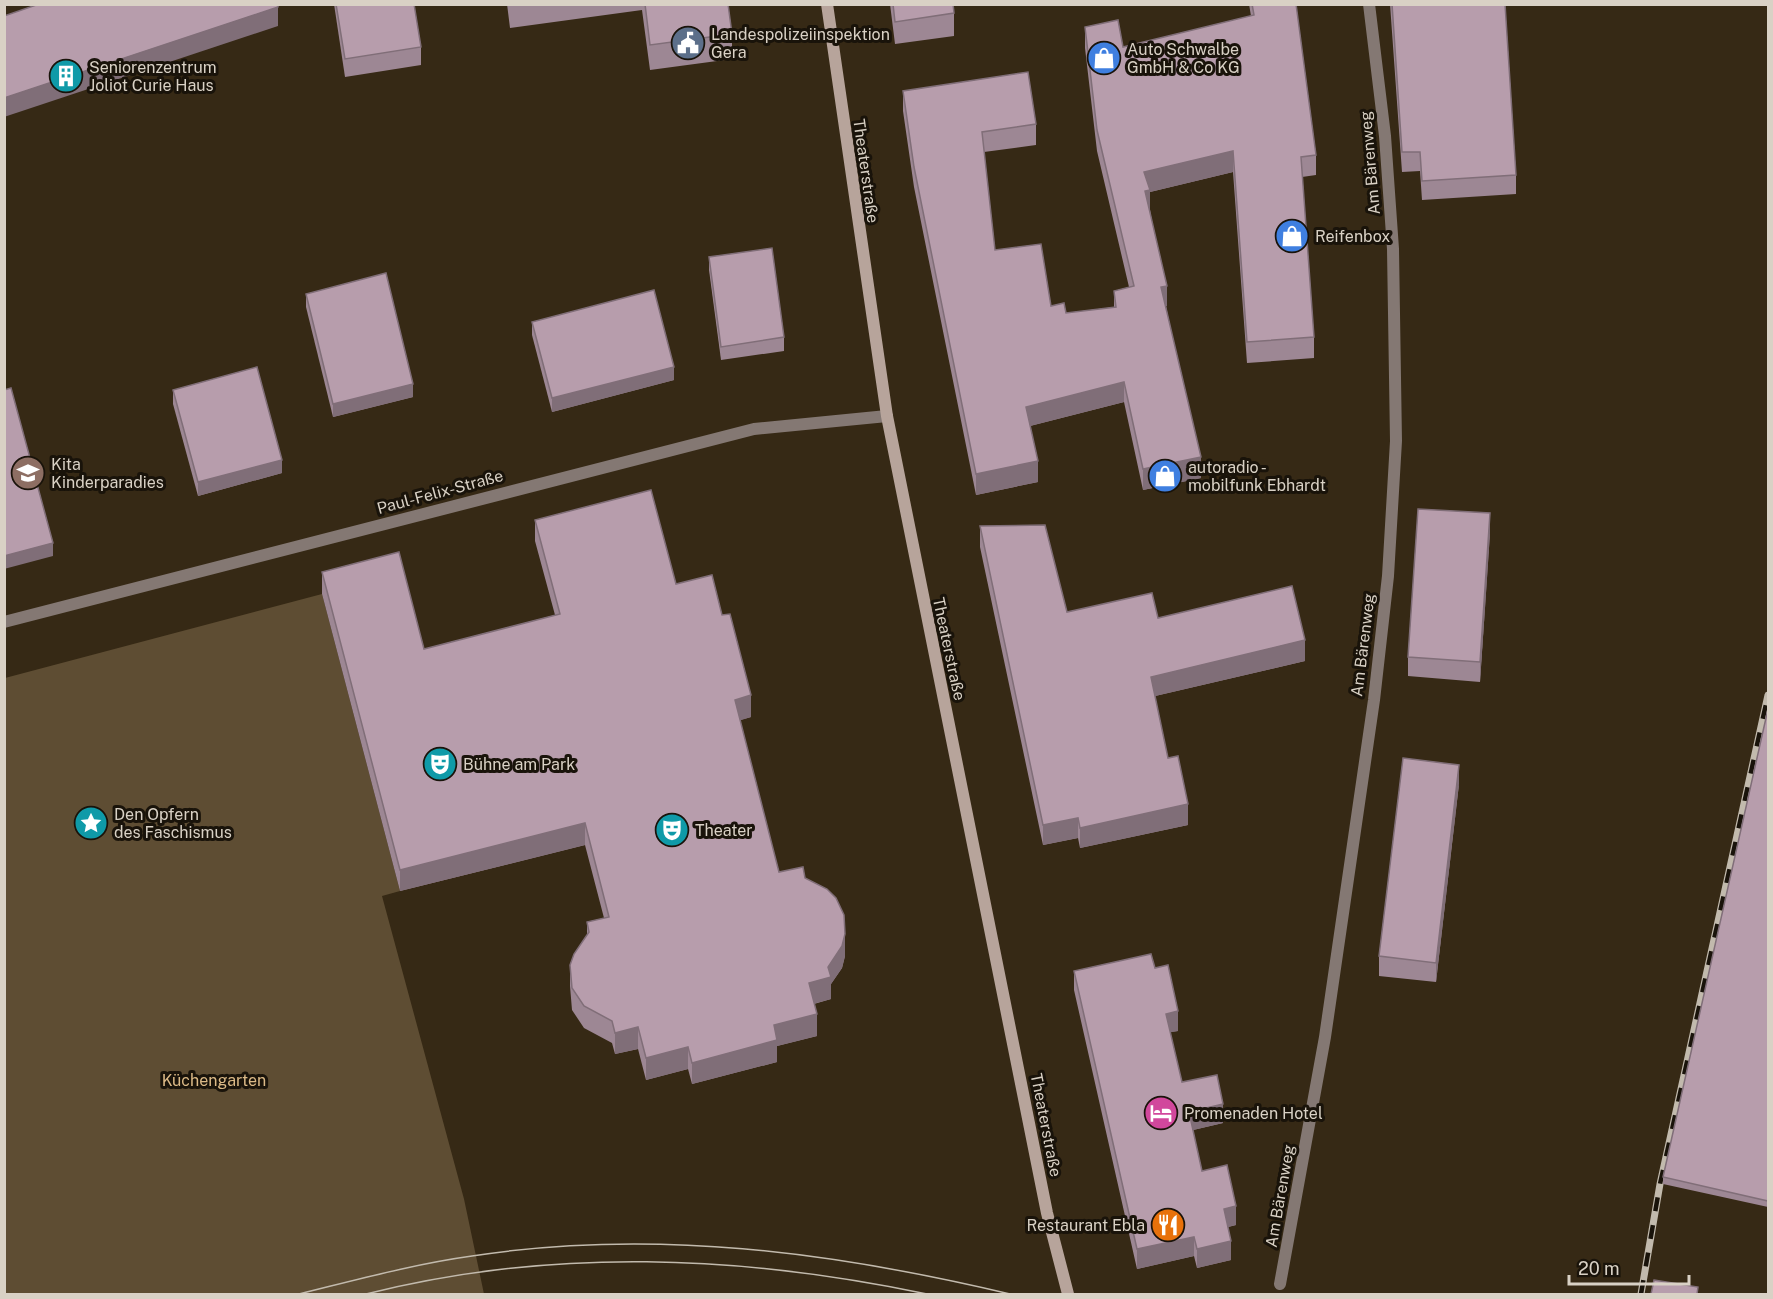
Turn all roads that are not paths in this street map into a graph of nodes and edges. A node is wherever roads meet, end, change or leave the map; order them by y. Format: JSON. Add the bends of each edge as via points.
{"nodes":[{"id":1,"x":827,"y":4,"type":"edge"},
{"id":2,"x":1369,"y":4,"type":"edge"},
{"id":3,"x":887,"y":416,"type":"junction"},
{"id":4,"x":4,"y":622,"type":"edge"},
{"id":5,"x":1281,"y":1284,"type":"dead end"},
{"id":6,"x":1068,"y":1294,"type":"edge"}],
"edges":[{"from":1,"to":3,"type":"main road","name":"Theaterstraße"},
{"from":2,"to":5,"type":"street","name":"Am Bärenweg","via":[[1393,249],[1396,441],[1388,576],[1325,1037]]},
{"from":3,"to":4,"type":"street","name":"Paul-Felix-Straße","via":[[754,429]]},
{"from":3,"to":6,"type":"main road","name":"Theaterstraße","via":[[1047,1213]]}]}
